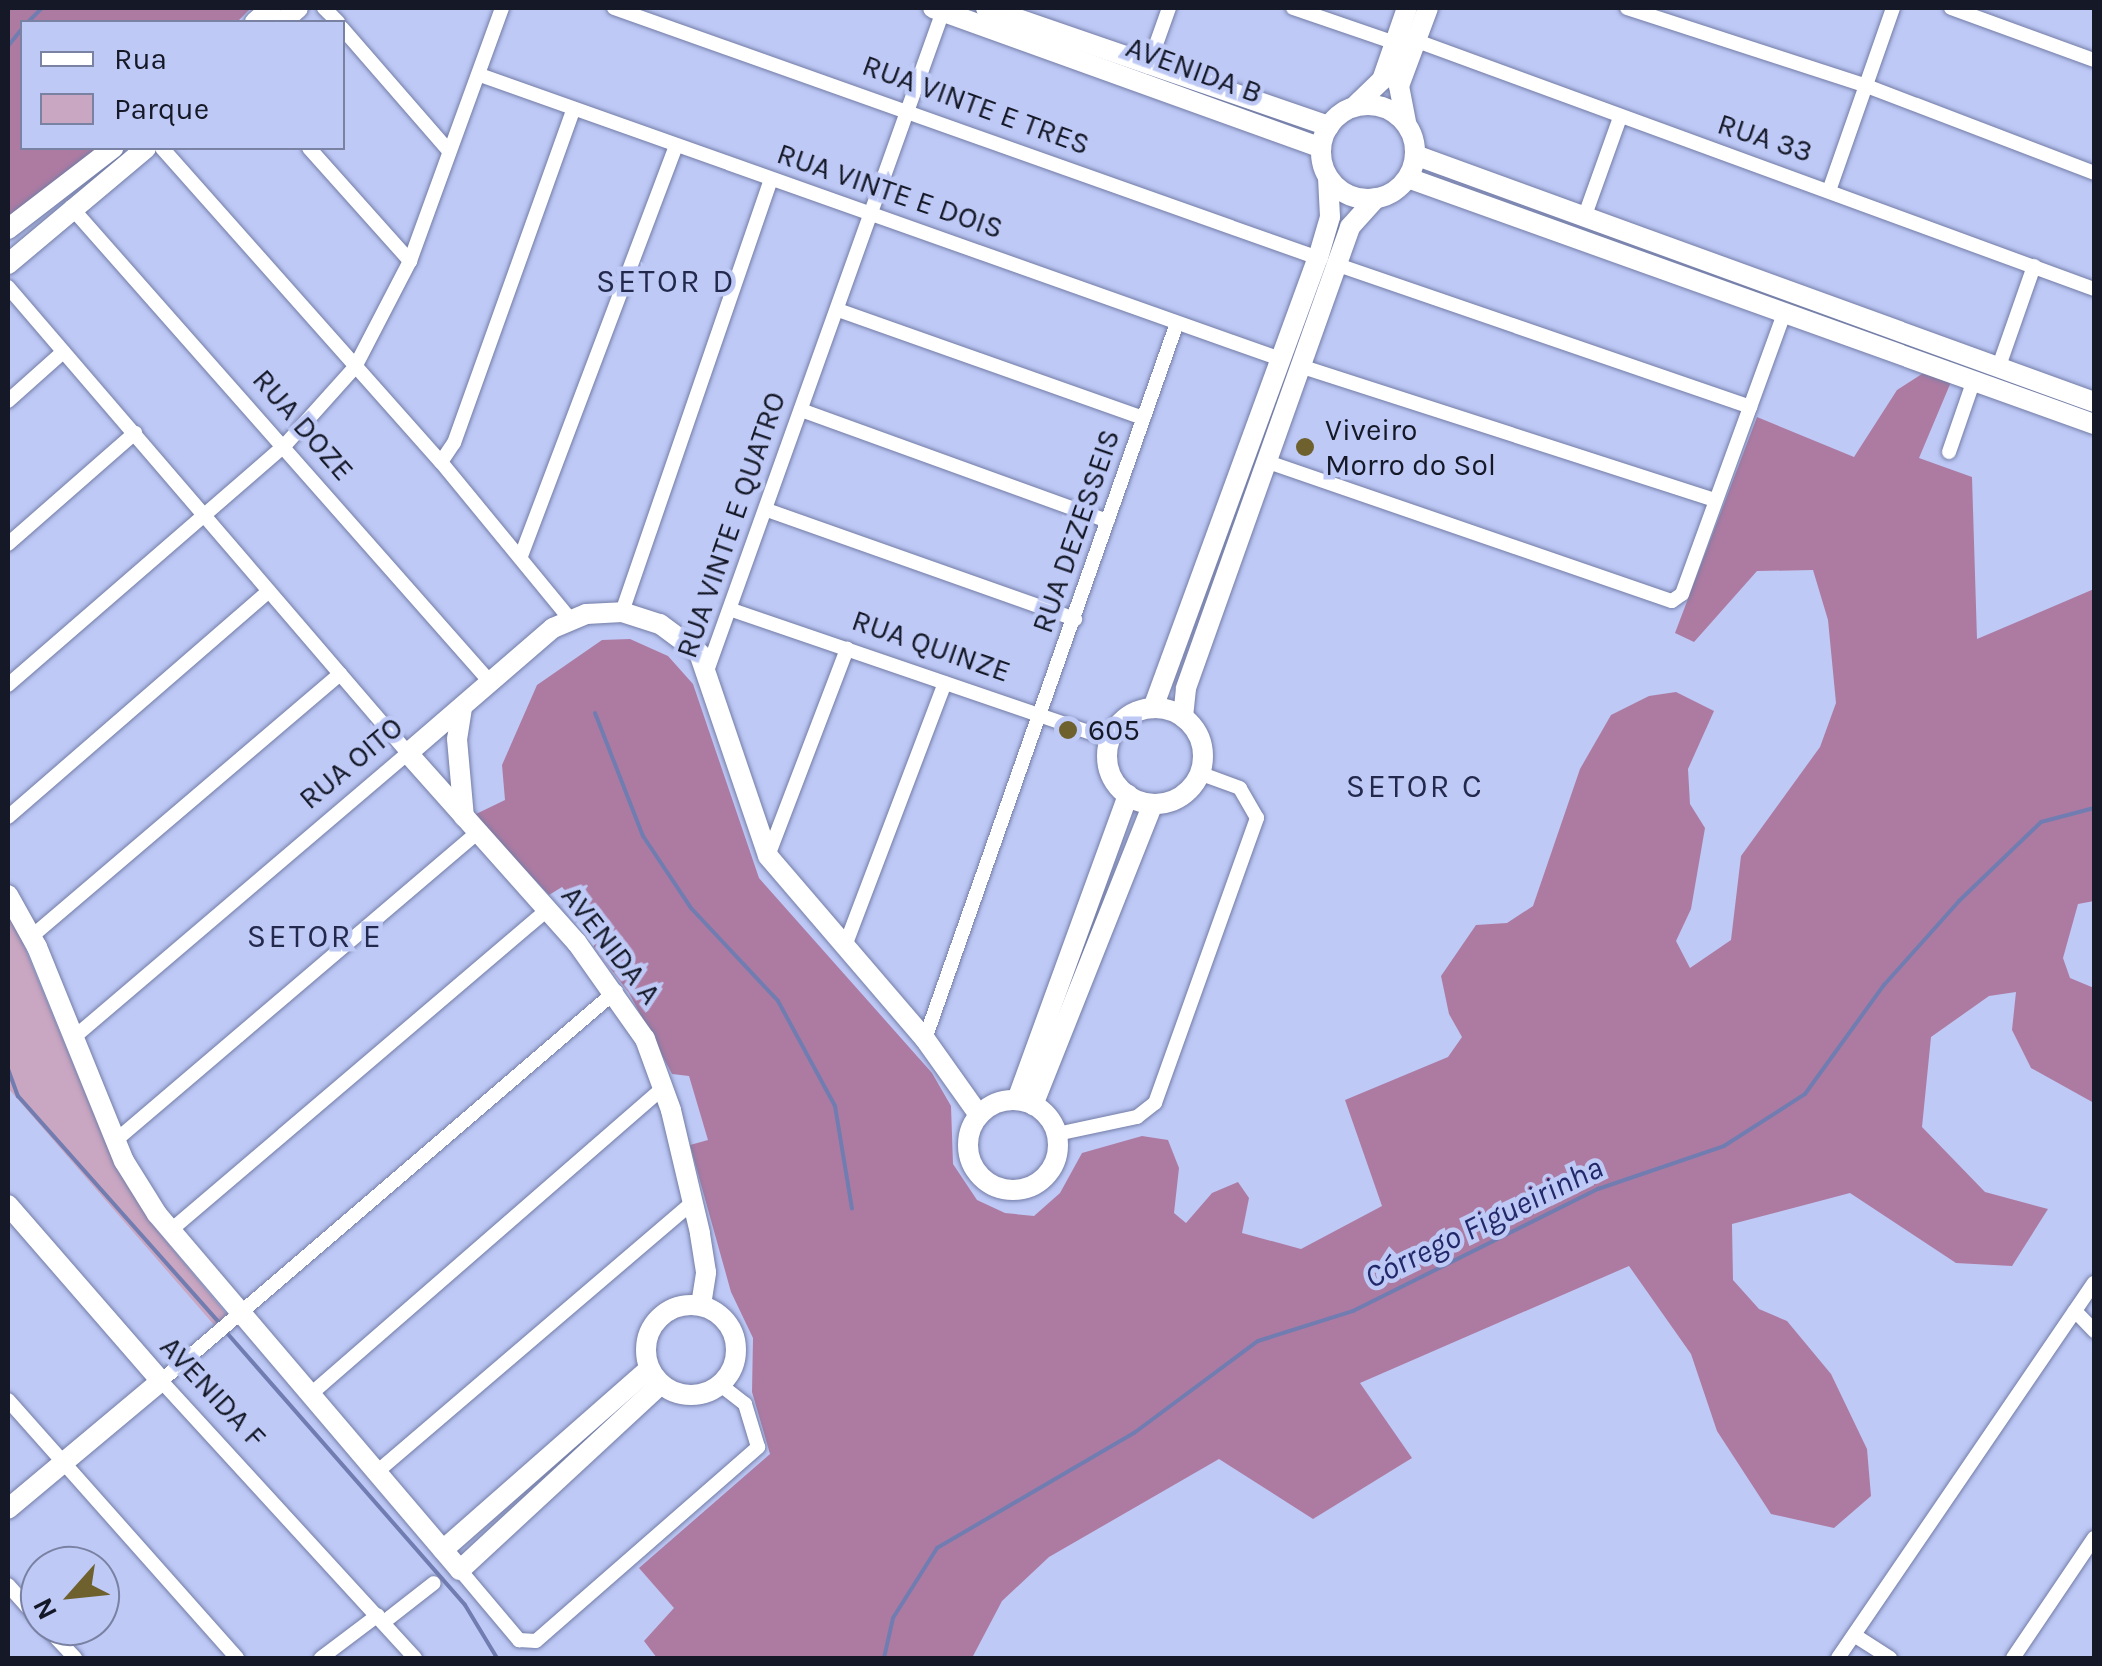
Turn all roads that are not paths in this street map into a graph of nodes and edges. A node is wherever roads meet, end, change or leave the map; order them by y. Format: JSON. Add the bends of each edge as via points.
{"nodes":[{"id":1,"x":502,"y":8,"type":"edge"},
{"id":2,"x":614,"y":8,"type":"edge"},
{"id":3,"x":986,"y":8,"type":"edge"},
{"id":4,"x":1169,"y":8,"type":"edge"},
{"id":5,"x":1293,"y":8,"type":"edge"},
{"id":6,"x":1407,"y":8,"type":"edge"},
{"id":7,"x":1428,"y":8,"type":"edge"},
{"id":8,"x":1627,"y":8,"type":"edge"},
{"id":9,"x":1893,"y":8,"type":"edge"},
{"id":10,"x":1951,"y":8,"type":"edge"},
{"id":11,"x":938,"y":9,"type":"edge"},
{"id":12,"x":345,"y":31,"type":"edge"},
{"id":13,"x":1417,"y":41,"type":"junction"},
{"id":14,"x":1394,"y":44,"type":"junction"},
{"id":15,"x":2094,"y":60,"type":"edge"},
{"id":16,"x":1148,"y":67,"type":"junction"},
{"id":17,"x":480,"y":75,"type":"junction"},
{"id":18,"x":1864,"y":85,"type":"junction"},
{"id":19,"x":1356,"y":105,"type":"junction"},
{"id":20,"x":910,"y":109,"type":"junction"},
{"id":21,"x":574,"y":111,"type":"junction"},
{"id":22,"x":1620,"y":120,"type":"junction"},
{"id":23,"x":1406,"y":124,"type":"junction"},
{"id":24,"x":1329,"y":126,"type":"junction"},
{"id":25,"x":676,"y":146,"type":"junction"},
{"id":26,"x":1321,"y":148,"type":"junction"},
{"id":27,"x":111,"y":150,"type":"edge"},
{"id":28,"x":143,"y":150,"type":"edge"},
{"id":29,"x":164,"y":150,"type":"edge"},
{"id":30,"x":311,"y":150,"type":"edge"},
{"id":31,"x":449,"y":151,"type":"junction"},
{"id":32,"x":1416,"y":154,"type":"junction"},
{"id":33,"x":2094,"y":172,"type":"edge"},
{"id":34,"x":1328,"y":177,"type":"junction"},
{"id":35,"x":1408,"y":178,"type":"junction"},
{"id":36,"x":772,"y":180,"type":"junction"},
{"id":37,"x":1830,"y":188,"type":"junction"},
{"id":38,"x":1376,"y":198,"type":"junction"},
{"id":39,"x":72,"y":207,"type":"junction"},
{"id":40,"x":873,"y":210,"type":"junction"},
{"id":41,"x":1584,"y":218,"type":"junction"},
{"id":42,"x":8,"y":230,"type":"edge"},
{"id":43,"x":8,"y":240,"type":"edge"},
{"id":44,"x":410,"y":260,"type":"junction"},
{"id":45,"x":1328,"y":262,"type":"junction"},
{"id":46,"x":9,"y":263,"type":"edge"},
{"id":47,"x":2034,"y":266,"type":"junction"},
{"id":48,"x":8,"y":287,"type":"edge"},
{"id":49,"x":2094,"y":289,"type":"edge"},
{"id":50,"x":838,"y":310,"type":"junction"},
{"id":51,"x":1785,"y":311,"type":"junction"},
{"id":52,"x":1177,"y":323,"type":"junction"},
{"id":53,"x":64,"y":352,"type":"junction"},
{"id":54,"x":1293,"y":363,"type":"junction"},
{"id":55,"x":1999,"y":366,"type":"junction"},
{"id":56,"x":355,"y":367,"type":"junction"},
{"id":57,"x":1974,"y":380,"type":"junction"},
{"id":58,"x":8,"y":401,"type":"edge"},
{"id":59,"x":2094,"y":402,"type":"edge"},
{"id":60,"x":1750,"y":407,"type":"junction"},
{"id":61,"x":801,"y":410,"type":"junction"},
{"id":62,"x":1143,"y":418,"type":"junction"},
{"id":63,"x":2094,"y":424,"type":"edge"},
{"id":64,"x":135,"y":432,"type":"junction"},
{"id":65,"x":285,"y":444,"type":"junction"},
{"id":66,"x":1949,"y":452,"type":"dead end"},
{"id":67,"x":441,"y":462,"type":"junction"},
{"id":68,"x":1268,"y":462,"type":"junction"},
{"id":69,"x":1716,"y":500,"type":"junction"},
{"id":70,"x":767,"y":510,"type":"junction"},
{"id":71,"x":204,"y":516,"type":"junction"},
{"id":72,"x":1108,"y":521,"type":"junction"},
{"id":73,"x":8,"y":544,"type":"edge"},
{"id":74,"x":521,"y":556,"type":"junction"},
{"id":75,"x":268,"y":591,"type":"junction"},
{"id":76,"x":732,"y":610,"type":"junction"},
{"id":77,"x":622,"y":612,"type":"junction"},
{"id":78,"x":570,"y":618,"type":"junction"},
{"id":79,"x":1075,"y":619,"type":"junction"},
{"id":80,"x":847,"y":649,"type":"junction"},
{"id":81,"x":708,"y":671,"type":"junction"},
{"id":82,"x":340,"y":674,"type":"junction"},
{"id":83,"x":491,"y":683,"type":"junction"},
{"id":84,"x":945,"y":683,"type":"junction"},
{"id":85,"x":8,"y":685,"type":"edge"},
{"id":86,"x":462,"y":708,"type":"junction"},
{"id":87,"x":1154,"y":708,"type":"junction"},
{"id":88,"x":1044,"y":716,"type":"junction"},
{"id":89,"x":1183,"y":717,"type":"junction"},
{"id":90,"x":1110,"y":739,"type":"junction"},
{"id":91,"x":408,"y":753,"type":"junction"},
{"id":92,"x":1200,"y":773,"type":"junction"},
{"id":93,"x":1128,"y":796,"type":"junction"},
{"id":94,"x":1153,"y":804,"type":"junction"},
{"id":95,"x":8,"y":816,"type":"edge"},
{"id":96,"x":470,"y":826,"type":"junction"},
{"id":97,"x":768,"y":856,"type":"junction"},
{"id":98,"x":8,"y":895,"type":"edge"},
{"id":99,"x":547,"y":910,"type":"junction"},
{"id":100,"x":31,"y":936,"type":"junction"},
{"id":101,"x":845,"y":946,"type":"junction"},
{"id":102,"x":616,"y":991,"type":"junction"},
{"id":103,"x":73,"y":1038,"type":"junction"},
{"id":104,"x":925,"y":1039,"type":"junction"},
{"id":105,"x":664,"y":1087,"type":"junction"},
{"id":106,"x":1025,"y":1102,"type":"junction"},
{"id":107,"x":979,"y":1116,"type":"junction"},
{"id":108,"x":1057,"y":1134,"type":"junction"},
{"id":109,"x":115,"y":1141,"type":"junction"},
{"id":110,"x":694,"y":1201,"type":"junction"},
{"id":111,"x":8,"y":1206,"type":"edge"},
{"id":112,"x":171,"y":1230,"type":"junction"},
{"id":113,"x":2094,"y":1283,"type":"edge"},
{"id":114,"x":701,"y":1305,"type":"junction"},
{"id":115,"x":2075,"y":1312,"type":"junction"},
{"id":116,"x":238,"y":1318,"type":"junction"},
{"id":117,"x":2094,"y":1331,"type":"edge"},
{"id":118,"x":655,"y":1377,"type":"junction"},
{"id":119,"x":160,"y":1381,"type":"junction"},
{"id":120,"x":721,"y":1384,"type":"junction"},
{"id":121,"x":312,"y":1393,"type":"junction"},
{"id":122,"x":8,"y":1400,"type":"edge"},
{"id":123,"x":61,"y":1464,"type":"junction"},
{"id":124,"x":378,"y":1472,"type":"junction"},
{"id":125,"x":8,"y":1509,"type":"edge"},
{"id":126,"x":2094,"y":1538,"type":"edge"},
{"id":127,"x":443,"y":1550,"type":"junction"},
{"id":128,"x":460,"y":1570,"type":"junction"},
{"id":129,"x":434,"y":1583,"type":"dead end"},
{"id":130,"x":381,"y":1618,"type":"junction"},
{"id":131,"x":1854,"y":1635,"type":"junction"},
{"id":132,"x":237,"y":1658,"type":"edge"},
{"id":133,"x":320,"y":1658,"type":"edge"},
{"id":134,"x":416,"y":1658,"type":"edge"},
{"id":135,"x":1838,"y":1658,"type":"edge"},
{"id":136,"x":1890,"y":1658,"type":"edge"},
{"id":137,"x":2013,"y":1658,"type":"edge"}],
"edges":[{"from":1,"to":17,"type":"street"},
{"from":2,"to":20,"type":"street","name":"RUA VINTE E TRES"},
{"from":3,"to":16,"type":"street","name":"AVENIDA B"},
{"from":4,"to":16,"type":"street"},
{"from":5,"to":14,"type":"street"},
{"from":6,"to":14,"type":"street"},
{"from":7,"to":13,"type":"street"},
{"from":8,"to":18,"type":"street"},
{"from":9,"to":18,"type":"street"},
{"from":10,"to":15,"type":"street"},
{"from":11,"to":20,"type":"street","name":"RUA VINTE E QUATRO"},
{"from":11,"to":26,"type":"street","name":"AVENIDA B"},
{"from":12,"to":31,"type":"street"},
{"from":13,"to":22,"type":"street","name":"RUA 33"},
{"from":13,"to":23,"type":"street","via":[[1399,86]]},
{"from":14,"to":19,"type":"street","via":[[1382,80]]},
{"from":16,"to":24,"type":"street","name":"AVENIDA B"},
{"from":17,"to":21,"type":"street","name":"RUA VINTE E DOIS"},
{"from":17,"to":31,"type":"street"},
{"from":18,"to":33,"type":"street"},
{"from":18,"to":37,"type":"street"},
{"from":19,"to":23,"type":"street","via":[[1384,107]]},
{"from":19,"to":24,"type":"street"},
{"from":20,"to":40,"type":"street","name":"RUA VINTE E QUATRO"},
{"from":20,"to":45,"type":"street","name":"RUA VINTE E TRES"},
{"from":21,"to":25,"type":"street","name":"RUA VINTE E DOIS"},
{"from":21,"to":67,"type":"street","via":[[454,443]]},
{"from":22,"to":37,"type":"street","name":"RUA 33"},
{"from":22,"to":41,"type":"street"},
{"from":23,"to":32,"type":"street"},
{"from":24,"to":26,"type":"street"},
{"from":25,"to":36,"type":"street","name":"RUA VINTE E DOIS"},
{"from":25,"to":74,"type":"street"},
{"from":26,"to":34,"type":"street"},
{"from":27,"to":42,"type":"street"},
{"from":28,"to":39,"type":"street"},
{"from":29,"to":56,"type":"street"},
{"from":30,"to":44,"type":"street"},
{"from":31,"to":44,"type":"street"},
{"from":32,"to":35,"type":"street"},
{"from":32,"to":41,"type":"street"},
{"from":34,"to":38,"type":"street","via":[[1349,195]]},
{"from":34,"to":45,"type":"street"},
{"from":35,"to":38,"type":"street"},
{"from":35,"to":51,"type":"street"},
{"from":36,"to":40,"type":"street","name":"RUA VINTE E DOIS"},
{"from":36,"to":77,"type":"street"},
{"from":37,"to":47,"type":"street","name":"RUA 33"},
{"from":38,"to":45,"type":"street"},
{"from":39,"to":46,"type":"street"},
{"from":39,"to":65,"type":"street","name":"RUA DOZE"},
{"from":40,"to":50,"type":"street","name":"RUA VINTE E QUATRO"},
{"from":40,"to":52,"type":"street","name":"RUA VINTE E DOIS"},
{"from":41,"to":55,"type":"street"},
{"from":43,"to":46,"type":"street"},
{"from":44,"to":56,"type":"street"},
{"from":45,"to":54,"type":"street"},
{"from":45,"to":60,"type":"street","name":"RUA VINTE E TRES"},
{"from":47,"to":49,"type":"street","name":"RUA 33"},
{"from":47,"to":55,"type":"street"},
{"from":48,"to":53,"type":"street"},
{"from":50,"to":61,"type":"street","name":"RUA VINTE E QUATRO"},
{"from":50,"to":62,"type":"street"},
{"from":51,"to":57,"type":"street"},
{"from":51,"to":60,"type":"street"},
{"from":52,"to":54,"type":"street","name":"RUA VINTE E DOIS"},
{"from":52,"to":62,"type":"street","name":"RUA DEZESSEIS"},
{"from":53,"to":58,"type":"street"},
{"from":53,"to":64,"type":"street"},
{"from":54,"to":68,"type":"street"},
{"from":54,"to":69,"type":"street","name":"RUA VINTE E DOIS"},
{"from":54,"to":87,"type":"street"},
{"from":55,"to":59,"type":"street"},
{"from":56,"to":65,"type":"street"},
{"from":56,"to":67,"type":"street"},
{"from":57,"to":63,"type":"street"},
{"from":57,"to":66,"type":"street"},
{"from":60,"to":69,"type":"street"},
{"from":61,"to":70,"type":"street","name":"RUA VINTE E QUATRO"},
{"from":61,"to":72,"type":"street"},
{"from":62,"to":72,"type":"street","name":"RUA DEZESSEIS"},
{"from":64,"to":71,"type":"street"},
{"from":64,"to":73,"type":"street"},
{"from":65,"to":71,"type":"street"},
{"from":65,"to":83,"type":"street","name":"RUA DOZE"},
{"from":67,"to":74,"type":"street"},
{"from":68,"to":69,"type":"street","via":[[1672,601],[1682,594]]},
{"from":68,"to":89,"type":"street","via":[[1186,688]]},
{"from":70,"to":76,"type":"street","name":"RUA VINTE E QUATRO"},
{"from":70,"to":79,"type":"street"},
{"from":71,"to":75,"type":"street"},
{"from":71,"to":85,"type":"street"},
{"from":72,"to":79,"type":"street","name":"RUA DEZESSEIS"},
{"from":74,"to":78,"type":"street"},
{"from":75,"to":82,"type":"street"},
{"from":75,"to":95,"type":"street"},
{"from":76,"to":80,"type":"street","name":"RUA QUINZE"},
{"from":76,"to":81,"type":"street","name":"RUA VINTE E QUATRO"},
{"from":77,"to":78,"type":"street"},
{"from":77,"to":81,"type":"street","via":[[660,624],[690,644]]},
{"from":78,"to":83,"type":"street","name":"RUA OITO"},
{"from":79,"to":88,"type":"street","name":"RUA DEZESSEIS"},
{"from":80,"to":84,"type":"street","name":"RUA QUINZE"},
{"from":80,"to":97,"type":"street"},
{"from":81,"to":97,"type":"street","name":"RUA VINTE E QUATRO","via":[[716,713]]},
{"from":82,"to":91,"type":"street"},
{"from":82,"to":100,"type":"street"},
{"from":83,"to":86,"type":"street","name":"RUA OITO"},
{"from":84,"to":88,"type":"street","name":"RUA QUINZE"},
{"from":84,"to":101,"type":"street"},
{"from":86,"to":91,"type":"street","name":"RUA OITO"},
{"from":86,"to":96,"type":"street","via":[[457,739]]},
{"from":87,"to":89,"type":"street"},
{"from":87,"to":90,"type":"street","via":[[1126,717]]},
{"from":88,"to":90,"type":"street","name":"RUA QUINZE"},
{"from":88,"to":104,"type":"street","name":"RUA DEZESSEIS"},
{"from":89,"to":92,"type":"street","via":[[1201,743]]},
{"from":90,"to":93,"type":"street","via":[[1109,770]]},
{"from":91,"to":96,"type":"street","name":"AVENIDA A"},
{"from":91,"to":103,"type":"street","name":"RUA OITO"},
{"from":92,"to":94,"type":"street","via":[[1184,794]]},
{"from":92,"to":108,"type":"street","via":[[1240,788],[1256,818],[1155,1103],[1136,1117]]},
{"from":93,"to":94,"type":"street"},
{"from":93,"to":106,"type":"street"},
{"from":94,"to":106,"type":"street"},
{"from":96,"to":99,"type":"street","name":"AVENIDA A"},
{"from":96,"to":109,"type":"street"},
{"from":97,"to":101,"type":"street","name":"RUA VINTE E QUATRO"},
{"from":98,"to":100,"type":"street"},
{"from":99,"to":102,"type":"street","name":"AVENIDA A"},
{"from":99,"to":112,"type":"street"},
{"from":100,"to":103,"type":"street"},
{"from":101,"to":104,"type":"street","name":"RUA VINTE E QUATRO"},
{"from":102,"to":105,"type":"street","name":"AVENIDA A","via":[[646,1038]]},
{"from":102,"to":116,"type":"street"},
{"from":103,"to":109,"type":"street"},
{"from":104,"to":107,"type":"street","name":"RUA VINTE E QUATRO"},
{"from":105,"to":110,"type":"street","name":"AVENIDA A"},
{"from":105,"to":121,"type":"street"},
{"from":106,"to":107,"type":"street","via":[[1002,1100]]},
{"from":106,"to":108,"type":"street"},
{"from":107,"to":108,"type":"street","via":[[971,1129],[970,1159],[988,1184],[1003,1190],[1046,1177]]},
{"from":109,"to":112,"type":"street"},
{"from":110,"to":114,"type":"street","name":"AVENIDA A","via":[[706,1272]]},
{"from":110,"to":124,"type":"street"},
{"from":111,"to":119,"type":"street","name":"AVENIDA F"},
{"from":112,"to":116,"type":"street"},
{"from":113,"to":115,"type":"street"},
{"from":114,"to":118,"type":"street","via":[[672,1308],[651,1326]]},
{"from":114,"to":120,"type":"street","via":[[725,1320],[736,1346]]},
{"from":115,"to":117,"type":"street"},
{"from":115,"to":131,"type":"street"},
{"from":116,"to":119,"type":"street"},
{"from":116,"to":121,"type":"street"},
{"from":118,"to":120,"type":"street","via":[[697,1396]]},
{"from":118,"to":127,"type":"street"},
{"from":118,"to":128,"type":"street"},
{"from":119,"to":123,"type":"street"},
{"from":119,"to":130,"type":"street","name":"AVENIDA F"},
{"from":120,"to":128,"type":"street","via":[[745,1404],[758,1447],[536,1641],[519,1640]]},
{"from":121,"to":124,"type":"street"},
{"from":122,"to":123,"type":"street"},
{"from":123,"to":125,"type":"street"},
{"from":123,"to":132,"type":"street"},
{"from":124,"to":127,"type":"street"},
{"from":126,"to":137,"type":"street"},
{"from":127,"to":128,"type":"street"},
{"from":129,"to":130,"type":"street"},
{"from":130,"to":133,"type":"street"},
{"from":130,"to":134,"type":"street","name":"AVENIDA F"},
{"from":131,"to":135,"type":"street"},
{"from":131,"to":136,"type":"street"}]}
